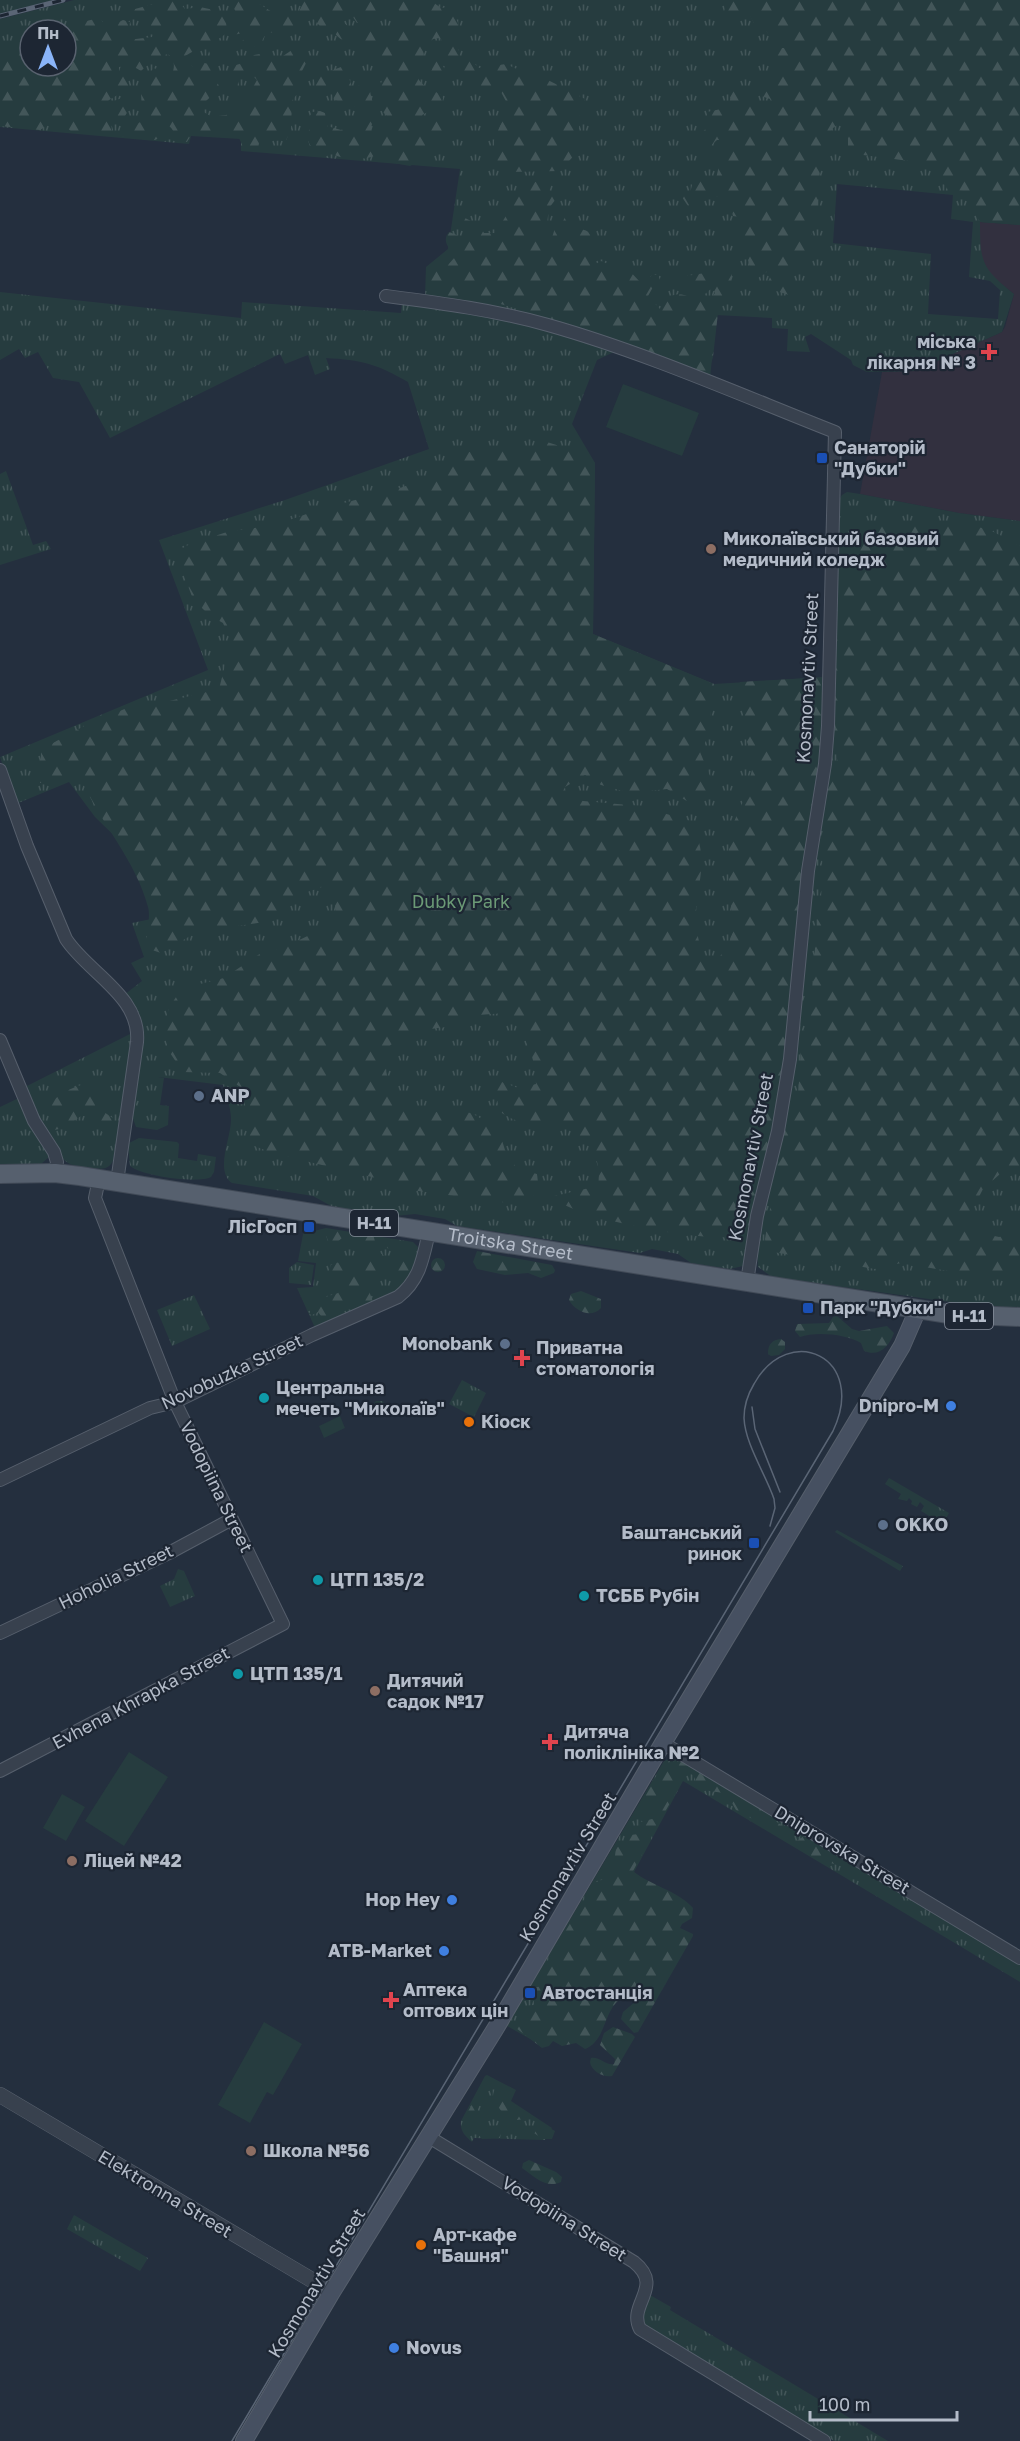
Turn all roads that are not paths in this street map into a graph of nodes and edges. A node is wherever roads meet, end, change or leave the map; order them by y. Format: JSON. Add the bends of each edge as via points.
{"nodes":[{"id":1,"x":386,"y":296,"type":"dead end"},
{"id":2,"x":0,"y":770,"type":"edge"},
{"id":3,"x":0,"y":1040,"type":"edge"},
{"id":4,"x":55,"y":1173,"type":"junction"},
{"id":5,"x":0,"y":1174,"type":"edge"},
{"id":6,"x":99,"y":1179,"type":"junction"},
{"id":7,"x":117,"y":1182,"type":"junction"},
{"id":8,"x":429,"y":1232,"type":"junction"},
{"id":9,"x":747,"y":1282,"type":"junction"},
{"id":10,"x":918,"y":1309,"type":"junction"},
{"id":11,"x":1020,"y":1317,"type":"edge"},
{"id":12,"x":175,"y":1402,"type":"junction"},
{"id":13,"x":0,"y":1480,"type":"edge"},
{"id":14,"x":232,"y":1519,"type":"junction"},
{"id":15,"x":283,"y":1624,"type":"joint"},
{"id":16,"x":0,"y":1633,"type":"edge"},
{"id":17,"x":663,"y":1743,"type":"junction"},
{"id":18,"x":0,"y":1771,"type":"edge"},
{"id":19,"x":1020,"y":1958,"type":"edge"},
{"id":20,"x":0,"y":2095,"type":"edge"},
{"id":21,"x":429,"y":2138,"type":"junction"},
{"id":22,"x":332,"y":2292,"type":"junction"},
{"id":23,"x":244,"y":2441,"type":"edge"},
{"id":24,"x":824,"y":2441,"type":"edge"}],
"edges":[{"from":1,"to":9,"type":"street","name":"Kosmonavtiv Street","via":[[453,305],[547,325],[835,432],[825,764],[808,871],[783,1106],[757,1216]]},
{"from":2,"to":7,"type":"street","via":[[66,939],[117,992],[136,1022],[137,1042]]},
{"from":3,"to":4,"type":"street","via":[[34,1121],[54,1152]]},
{"from":4,"to":5,"type":"main road","name":"Troitska Street","number":"Н-11"},
{"from":4,"to":6,"type":"main road","name":"Troitska Street","number":"Н-11"},
{"from":6,"to":7,"type":"main road","name":"Troitska Street","number":"Н-11"},
{"from":6,"to":12,"type":"street","name":"Vodopiina Street","via":[[95,1198]]},
{"from":7,"to":8,"type":"main road","name":"Troitska Street","number":"Н-11"},
{"from":8,"to":9,"type":"main road","name":"Troitska Street","number":"Н-11"},
{"from":8,"to":12,"type":"street","name":"Novobuzka Street","via":[[420,1270],[398,1297]]},
{"from":9,"to":10,"type":"main road","name":"Troitska Street","number":"Н-11"},
{"from":10,"to":11,"type":"main road","name":"Troitska Street","number":"Н-11"},
{"from":10,"to":17,"type":"main road","name":"Kosmonavtiv Street","via":[[902,1347]]},
{"from":12,"to":13,"type":"street","name":"Novobuzka Street","via":[[150,1408]]},
{"from":12,"to":14,"type":"street","name":"Vodopiina Street"},
{"from":14,"to":15,"type":"street","name":"Vodopiina Street"},
{"from":14,"to":16,"type":"street","name":"Hoholia Street"},
{"from":15,"to":18,"type":"street","name":"Evhena Khrapka Street"},
{"from":17,"to":19,"type":"street","name":"Dniprovska Street"},
{"from":17,"to":21,"type":"main road","name":"Kosmonavtiv Street"},
{"from":20,"to":22,"type":"street","name":"Elektronna Street"},
{"from":21,"to":22,"type":"main road","name":"Kosmonavtiv Street"},
{"from":21,"to":24,"type":"street","name":"Vodopiina Street","via":[[642,2268],[648,2287],[636,2315],[640,2329]]},
{"from":22,"to":23,"type":"main road","name":"Kosmonavtiv Street"}]}
